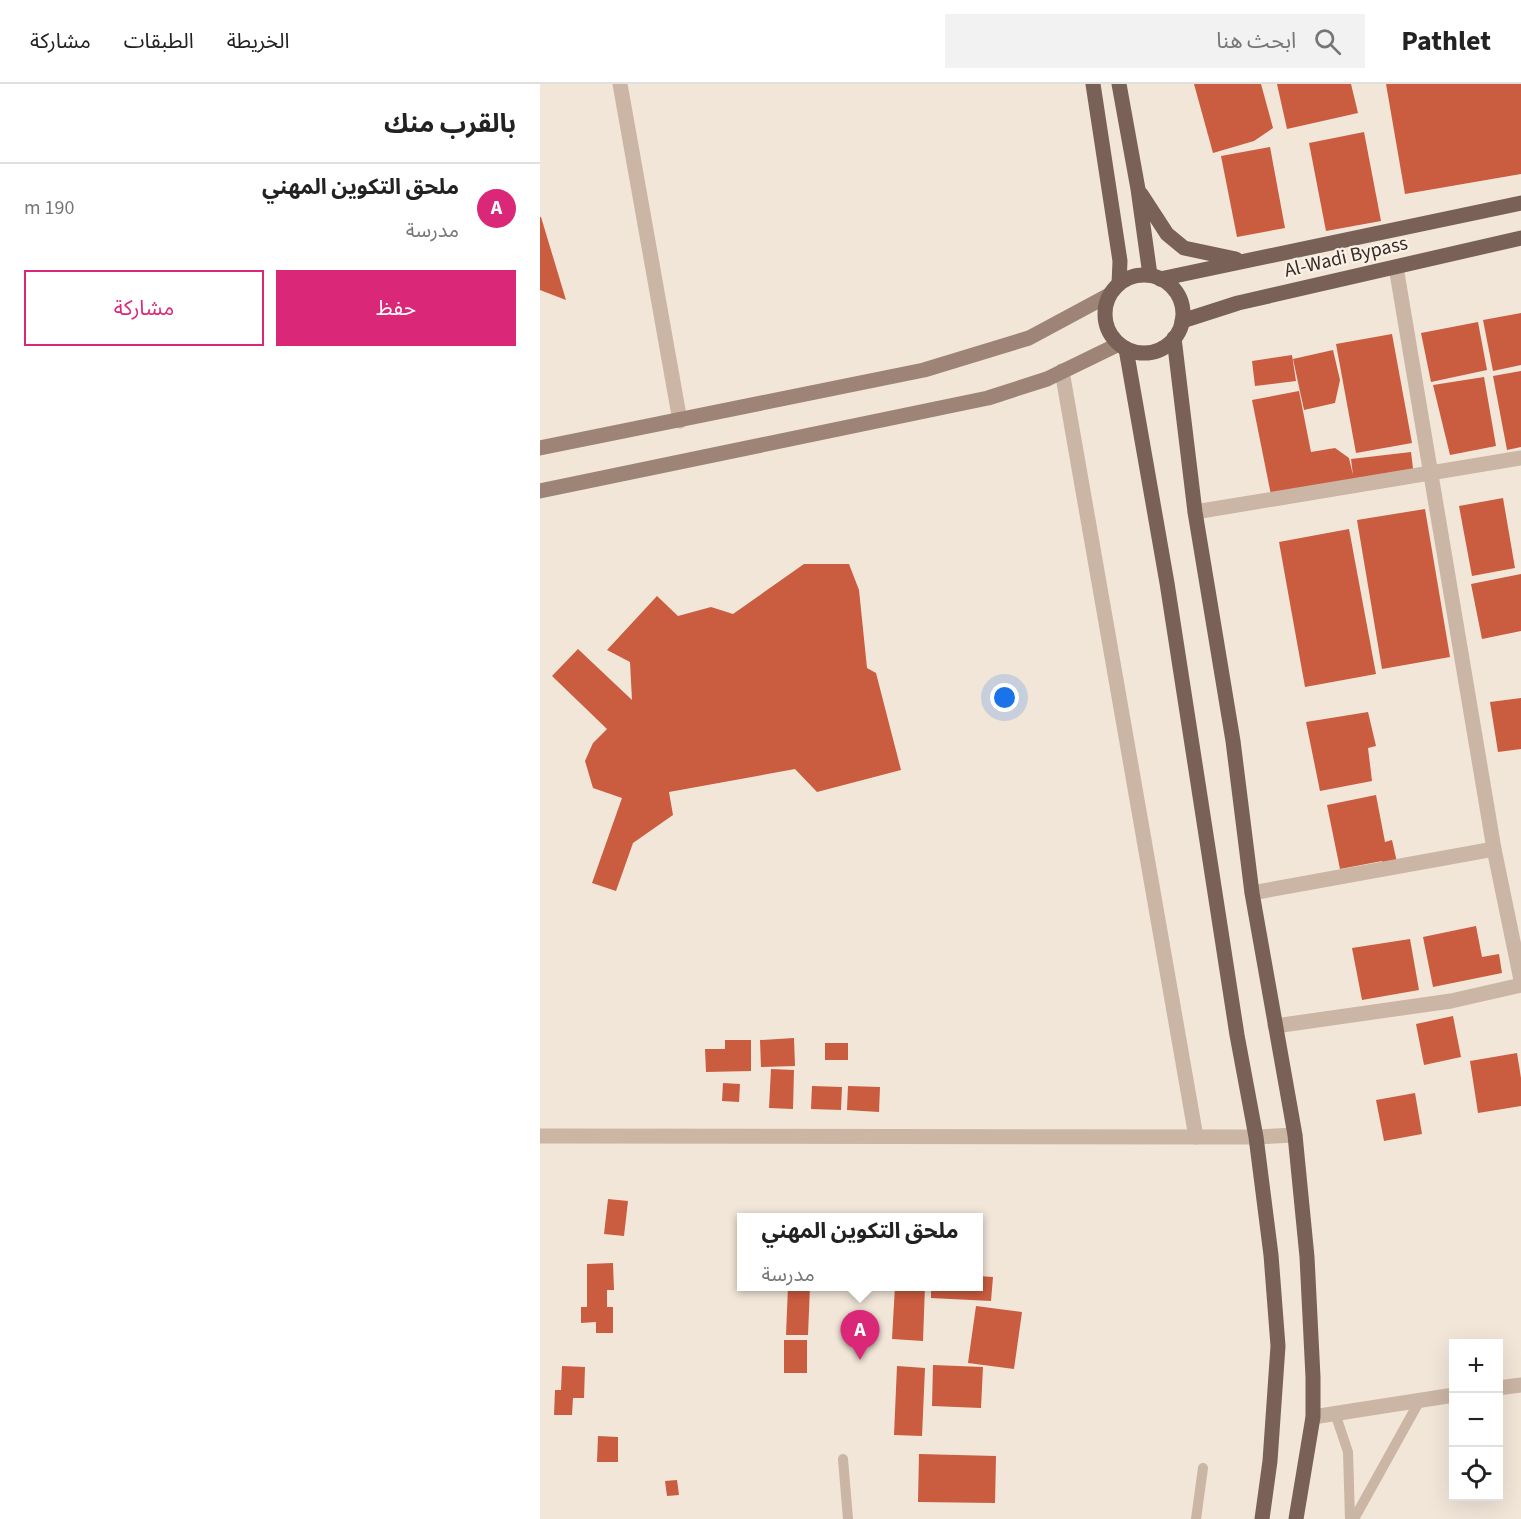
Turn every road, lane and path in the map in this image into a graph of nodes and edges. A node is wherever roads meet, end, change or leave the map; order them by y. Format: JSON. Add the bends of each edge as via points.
{"nodes":[{"id":1,"x":620,"y":84,"type":"edge"},
{"id":2,"x":1093,"y":84,"type":"edge"},
{"id":3,"x":1119,"y":84,"type":"edge"},
{"id":4,"x":1138,"y":189,"type":"junction"},
{"id":5,"x":1521,"y":203,"type":"edge"},
{"id":6,"x":1521,"y":238,"type":"edge"},
{"id":7,"x":1245,"y":261,"type":"junction"},
{"id":8,"x":1396,"y":267,"type":"junction"},
{"id":9,"x":1155,"y":277,"type":"junction"},
{"id":10,"x":1114,"y":290,"type":"junction"},
{"id":11,"x":1182,"y":321,"type":"junction"},
{"id":12,"x":1174,"y":338,"type":"junction"},
{"id":13,"x":1123,"y":346,"type":"junction"},
{"id":14,"x":1062,"y":372,"type":"junction"},
{"id":15,"x":680,"y":421,"type":"junction"},
{"id":16,"x":540,"y":448,"type":"edge"},
{"id":17,"x":1521,"y":458,"type":"edge"},
{"id":18,"x":1432,"y":472,"type":"junction"},
{"id":19,"x":540,"y":491,"type":"edge"},
{"id":20,"x":1194,"y":512,"type":"junction"},
{"id":21,"x":1494,"y":849,"type":"junction"},
{"id":22,"x":1252,"y":893,"type":"junction"},
{"id":23,"x":1521,"y":982,"type":"edge"},
{"id":24,"x":1275,"y":1026,"type":"junction"},
{"id":25,"x":1295,"y":1135,"type":"junction"},
{"id":26,"x":540,"y":1136,"type":"edge"},
{"id":27,"x":1196,"y":1137,"type":"junction"},
{"id":28,"x":1256,"y":1137,"type":"junction"},
{"id":29,"x":1521,"y":1385,"type":"edge"},
{"id":30,"x":1503,"y":1387,"type":"edge"},
{"id":31,"x":1449,"y":1396,"type":"edge"},
{"id":32,"x":1420,"y":1400,"type":"junction"},
{"id":33,"x":1335,"y":1413,"type":"junction"},
{"id":34,"x":1313,"y":1417,"type":"junction"},
{"id":35,"x":843,"y":1460,"type":"dead end"},
{"id":36,"x":1203,"y":1468,"type":"dead end"},
{"id":37,"x":848,"y":1519,"type":"edge"},
{"id":38,"x":1196,"y":1519,"type":"edge"},
{"id":39,"x":1262,"y":1519,"type":"edge"},
{"id":40,"x":1296,"y":1519,"type":"edge"},
{"id":41,"x":1352,"y":1519,"type":"edge"}],
"edges":[{"from":1,"to":15,"type":"street"},
{"from":2,"to":10,"type":"main road","via":[[1119,251]]},
{"from":3,"to":4,"type":"main road"},
{"from":4,"to":7,"type":"main road","via":[[1161,226],[1184,248]]},
{"from":4,"to":9,"type":"main road"},
{"from":5,"to":7,"type":"main road","name":"Al-Wadi Bypass"},
{"from":6,"to":8,"type":"main road","name":"Al-Wadi Bypass"},
{"from":7,"to":9,"type":"main road","name":"Al-Wadi Bypass"},
{"from":8,"to":11,"type":"main road","name":"Al-Wadi Bypass","via":[[1238,303]]},
{"from":8,"to":18,"type":"street"},
{"from":9,"to":10,"type":"main road","via":[[1133,276]]},
{"from":9,"to":11,"type":"main road","via":[[1171,286],[1178,296]]},
{"from":10,"to":13,"type":"main road","via":[[1105,316],[1107,327]]},
{"from":10,"to":15,"type":"main road","via":[[1029,338],[980,354],[924,370]]},
{"from":11,"to":12,"type":"main road"},
{"from":12,"to":13,"type":"main road","via":[[1157,350],[1136,352]]},
{"from":12,"to":20,"type":"main road"},
{"from":13,"to":14,"type":"main road"},
{"from":13,"to":28,"type":"main road","via":[[1167,583]]},
{"from":14,"to":19,"type":"main road","via":[[988,398]]},
{"from":14,"to":27,"type":"street"},
{"from":15,"to":16,"type":"main road"},
{"from":17,"to":18,"type":"street"},
{"from":18,"to":20,"type":"street"},
{"from":18,"to":21,"type":"street"},
{"from":20,"to":22,"type":"main road","via":[[1233,741]]},
{"from":21,"to":22,"type":"street"},
{"from":21,"to":23,"type":"street"},
{"from":22,"to":24,"type":"main road"},
{"from":23,"to":24,"type":"street","via":[[1451,1001]]},
{"from":24,"to":25,"type":"main road"},
{"from":25,"to":28,"type":"street"},
{"from":25,"to":34,"type":"main road","via":[[1308,1269]]},
{"from":26,"to":27,"type":"street"},
{"from":27,"to":28,"type":"street"},
{"from":28,"to":39,"type":"main road","via":[[1278,1346]]},
{"from":29,"to":30,"type":"street"},
{"from":31,"to":32,"type":"street"},
{"from":32,"to":33,"type":"street"},
{"from":32,"to":41,"type":"lane"},
{"from":33,"to":34,"type":"street"},
{"from":33,"to":41,"type":"lane","via":[[1348,1452]]},
{"from":34,"to":40,"type":"main road"},
{"from":35,"to":37,"type":"lane"},
{"from":36,"to":38,"type":"lane"}]}
